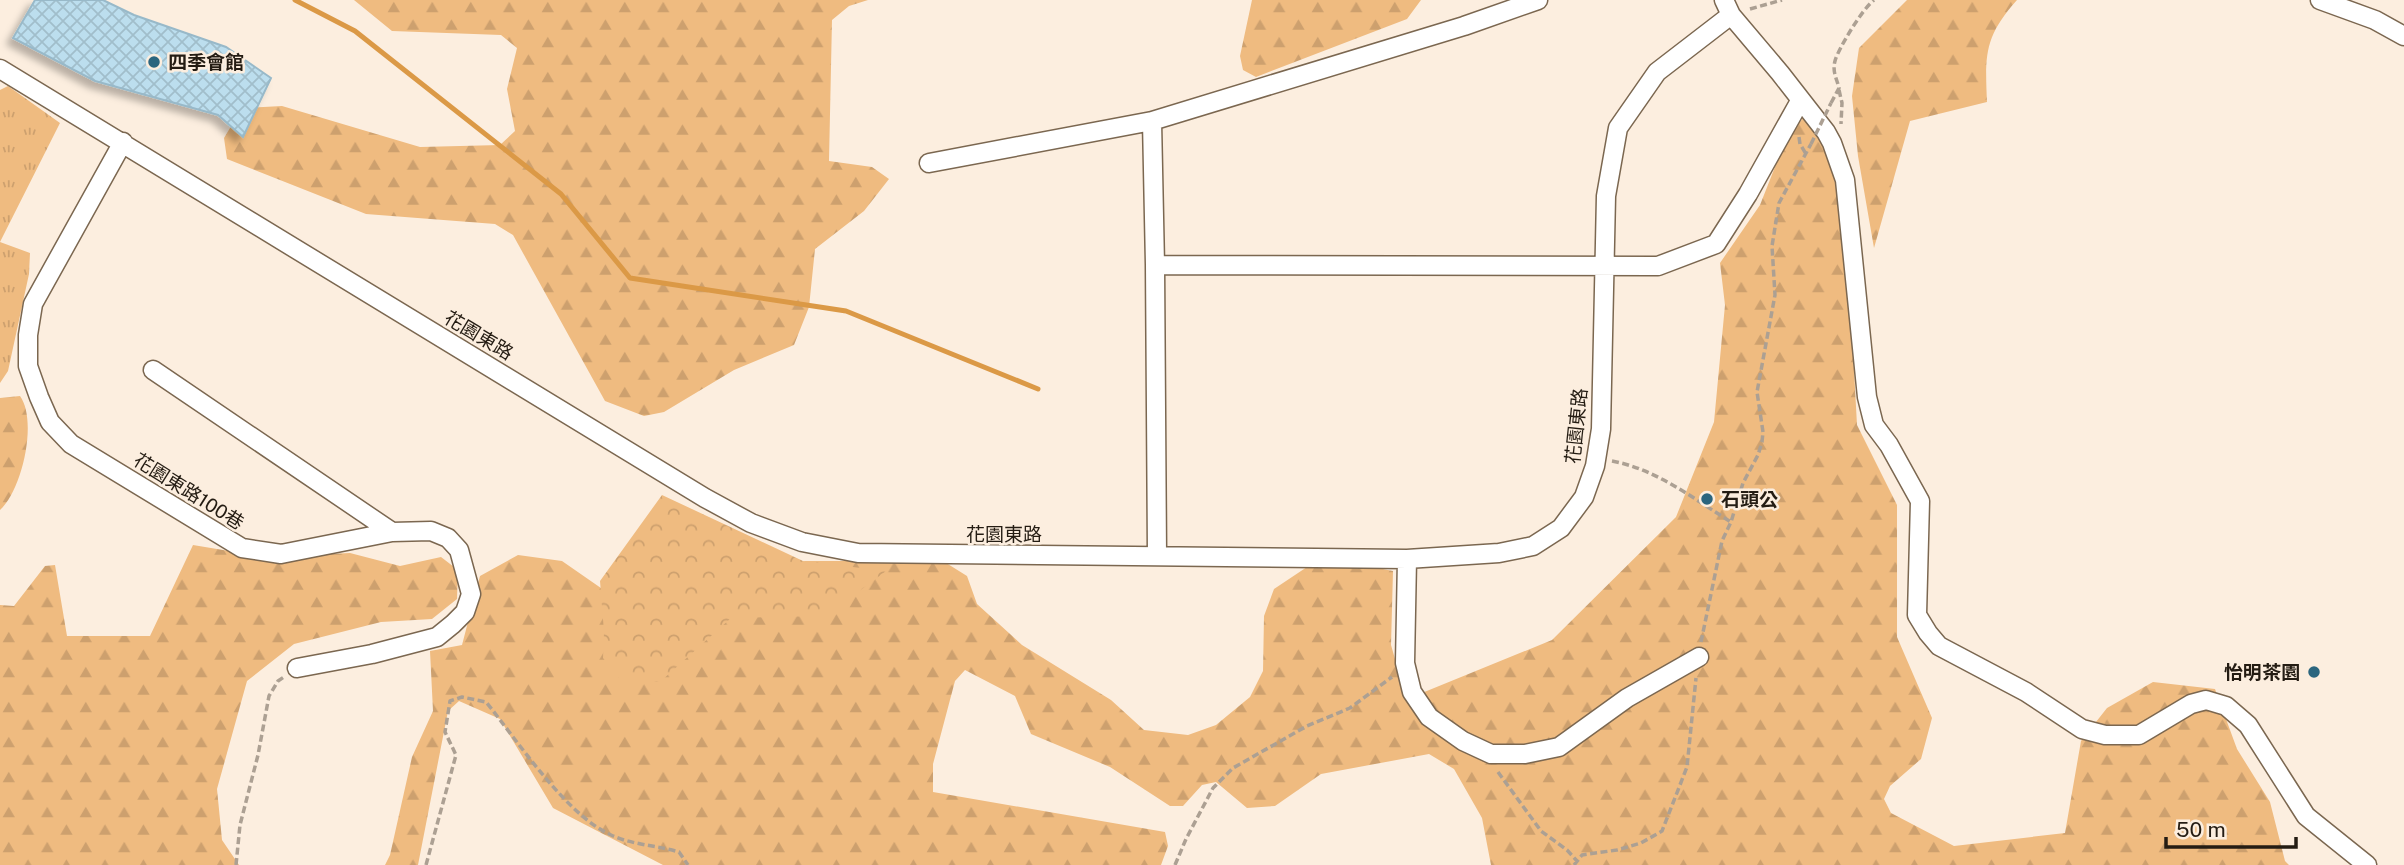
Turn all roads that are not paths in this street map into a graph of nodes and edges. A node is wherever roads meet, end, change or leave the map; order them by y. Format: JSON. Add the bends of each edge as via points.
{"nodes":[{"id":1,"x":1538,"y":0,"type":"edge"},
{"id":2,"x":2320,"y":0,"type":"edge"},
{"id":3,"x":1727,"y":8,"type":"edge"},
{"id":4,"x":2404,"y":36,"type":"edge"},
{"id":5,"x":0,"y":69,"type":"edge"},
{"id":6,"x":1800,"y":102,"type":"junction"},
{"id":7,"x":1152,"y":121,"type":"junction"},
{"id":8,"x":123,"y":142,"type":"junction"},
{"id":9,"x":929,"y":163,"type":"dead end"},
{"id":10,"x":1156,"y":265,"type":"junction"},
{"id":11,"x":1605,"y":266,"type":"junction"},
{"id":12,"x":153,"y":370,"type":"dead end"},
{"id":13,"x":392,"y":532,"type":"junction"},
{"id":14,"x":1157,"y":555,"type":"junction"},
{"id":15,"x":1407,"y":559,"type":"junction"},
{"id":16,"x":1699,"y":657,"type":"road end"},
{"id":17,"x":297,"y":668,"type":"road end"},
{"id":18,"x":2367,"y":865,"type":"edge"}],
"edges":[{"from":1,"to":7,"type":"street"},
{"from":2,"to":4,"type":"street"},
{"from":3,"to":6,"type":"street"},
{"from":3,"to":11,"type":"street","name":"花園東路","via":[[1657,72],[1618,128],[1606,196]]},
{"from":5,"to":8,"type":"street","name":"花園東路"},
{"from":6,"to":11,"type":"street","via":[[1716,244],[1658,266]]},
{"from":6,"to":18,"type":"street","via":[[1832,143],[1845,180],[1870,406],[1874,425],[1920,500],[1917,615],[1928,633],[1939,646],[2026,692],[2082,729],[2105,735],[2139,735],[2206,700],[2226,706],[2248,725],[2306,816]]},
{"from":7,"to":9,"type":"street"},
{"from":7,"to":10,"type":"street"},
{"from":8,"to":13,"type":"street","name":"花園東路100巷","via":[[33,304],[28,366],[50,422],[71,444],[242,548],[281,554]]},
{"from":8,"to":14,"type":"street","name":"花園東路","via":[[751,523],[802,542],[858,553]]},
{"from":10,"to":11,"type":"street"},
{"from":10,"to":14,"type":"street"},
{"from":11,"to":15,"type":"street","name":"花園東路","via":[[1601,429],[1584,497],[1561,528],[1533,547]]},
{"from":12,"to":13,"type":"street"},
{"from":13,"to":17,"type":"street","name":"花園東路100巷","via":[[431,531],[448,538],[459,550],[471,594],[465,612],[436,637]]},
{"from":14,"to":15,"type":"street","name":"花園東路"},
{"from":15,"to":16,"type":"street","via":[[1405,663],[1412,692],[1429,717],[1491,754],[1559,747],[1627,698]]}]}
